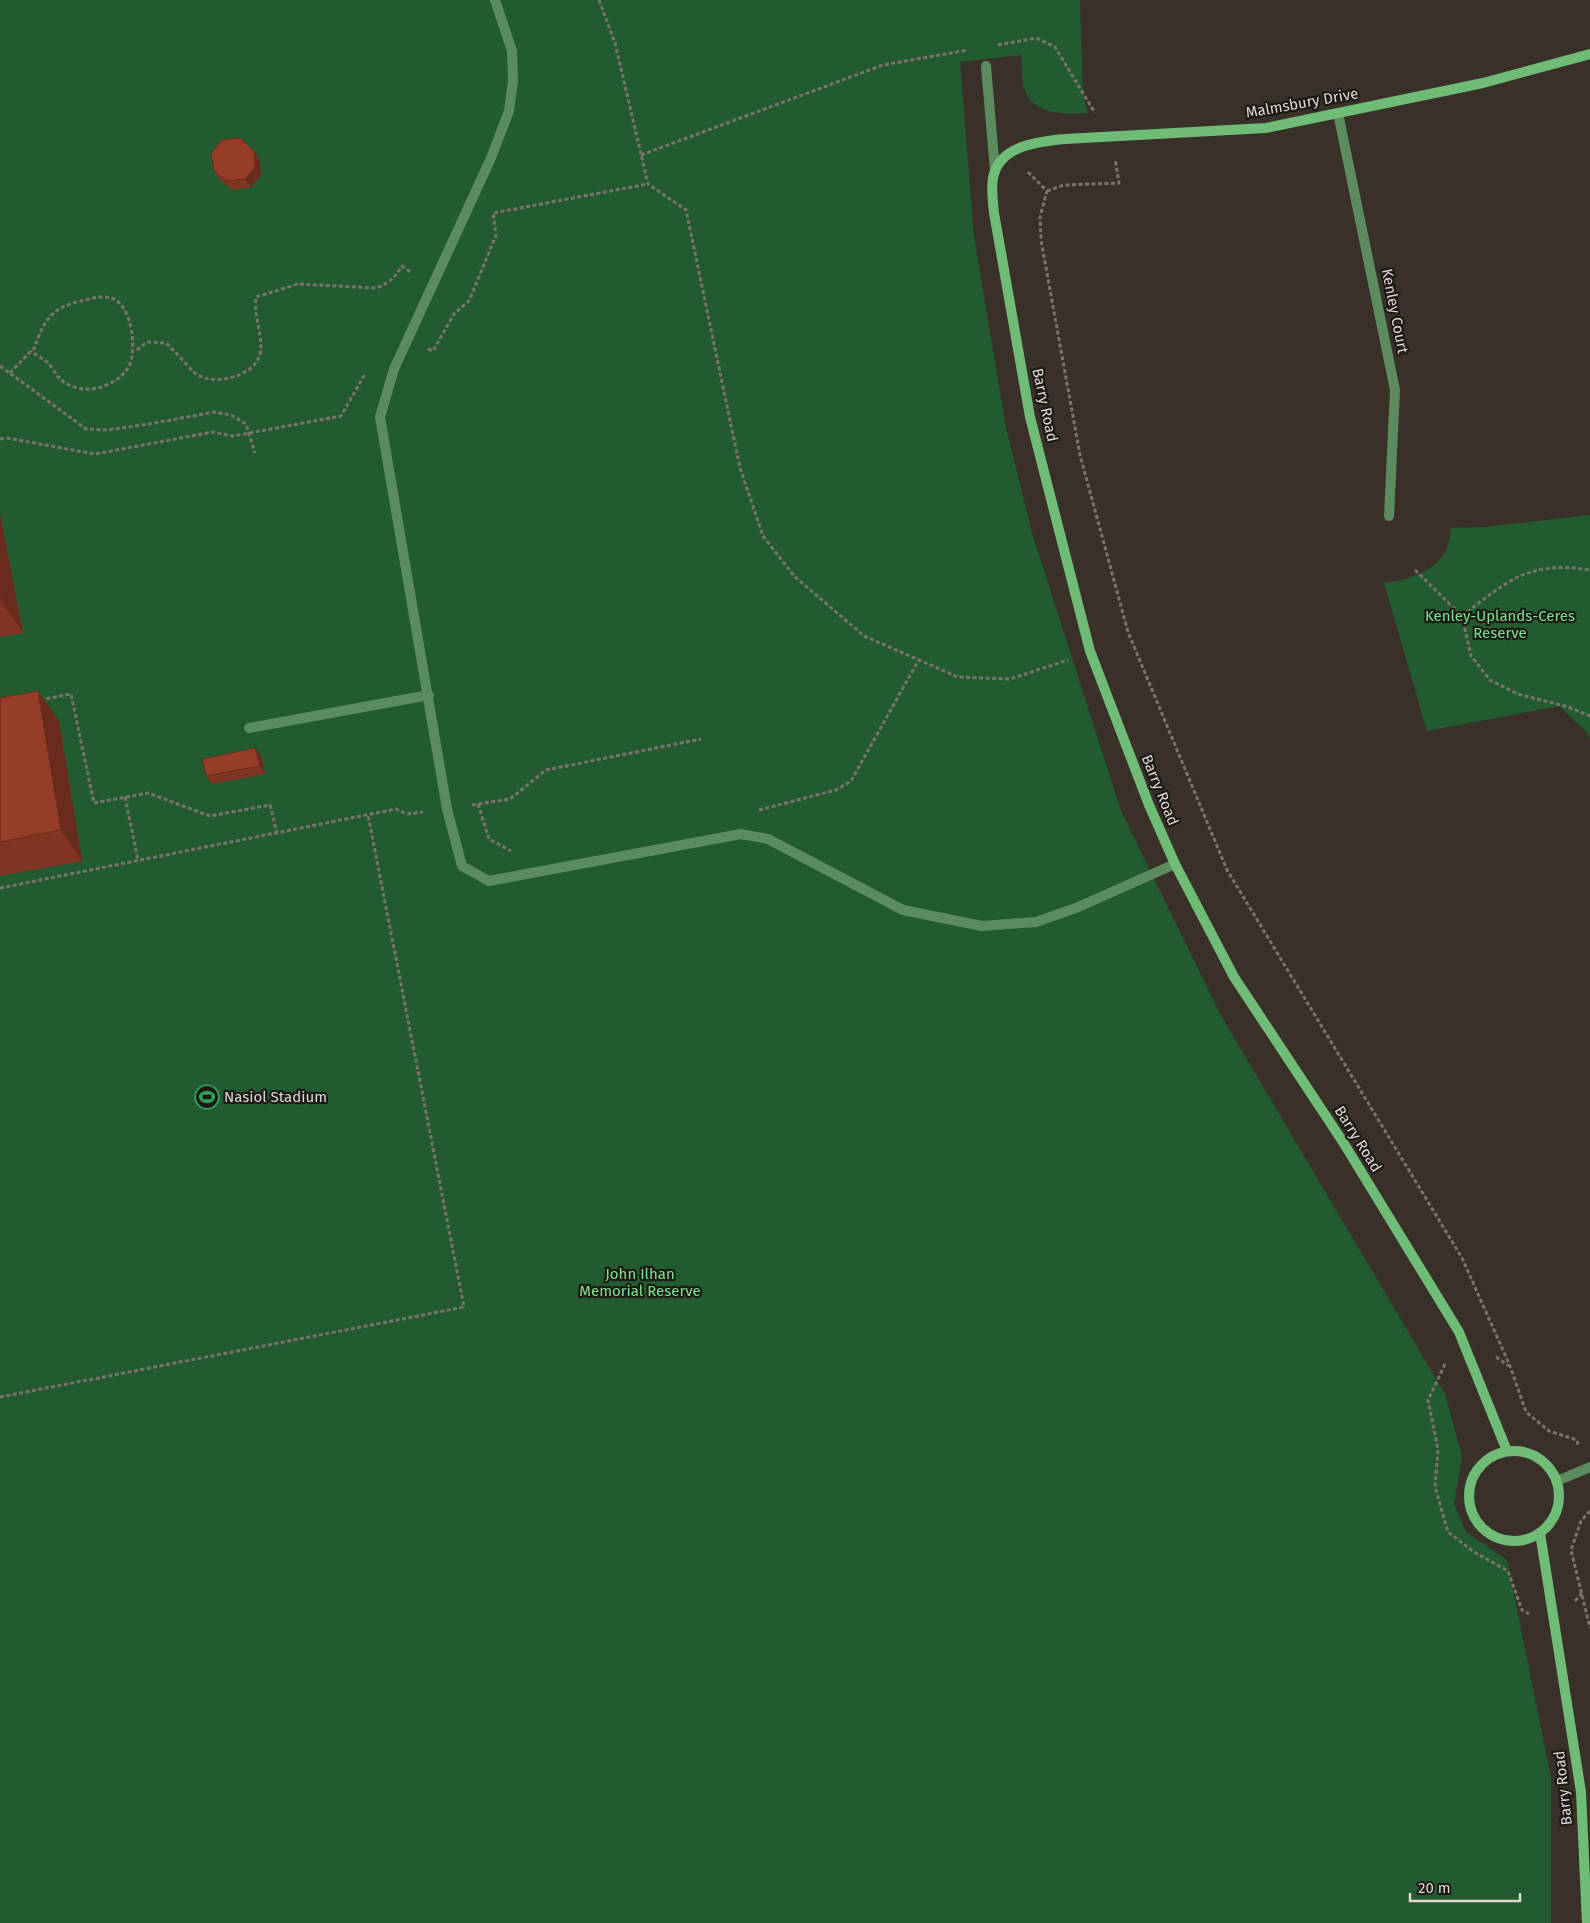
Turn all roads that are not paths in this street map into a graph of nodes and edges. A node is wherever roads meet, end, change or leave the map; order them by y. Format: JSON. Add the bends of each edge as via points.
{"nodes":[{"id":1,"x":495,"y":0,"type":"edge"},
{"id":2,"x":1590,"y":54,"type":"edge"},
{"id":3,"x":986,"y":66,"type":"dead end"},
{"id":4,"x":1338,"y":113,"type":"junction"},
{"id":5,"x":995,"y":171,"type":"junction"},
{"id":6,"x":1389,"y":516,"type":"dead end"},
{"id":7,"x":429,"y":695,"type":"junction"},
{"id":8,"x":249,"y":728,"type":"dead end"},
{"id":9,"x":1175,"y":864,"type":"junction"},
{"id":10,"x":1507,"y":1451,"type":"junction"},
{"id":11,"x":1588,"y":1468,"type":"edge"},
{"id":12,"x":1557,"y":1481,"type":"junction"},
{"id":13,"x":1540,"y":1533,"type":"junction"},
{"id":14,"x":1587,"y":1923,"type":"edge"}],
"edges":[{"from":1,"to":7,"type":"street","via":[[512,51],[509,111],[491,158],[394,369],[380,417]]},
{"from":2,"to":4,"type":"street","name":"Malmsbury Drive","via":[[1483,83]]},
{"from":3,"to":5,"type":"street","name":"Barry Road"},
{"from":4,"to":5,"type":"street","name":"Malmsbury Drive","via":[[1266,128],[1035,143],[1010,153]]},
{"from":4,"to":6,"type":"street","name":"Kenley Court","via":[[1395,390]]},
{"from":5,"to":9,"type":"street","name":"Barry Road","via":[[992,180],[994,213],[1030,417],[1090,651],[1149,806]]},
{"from":7,"to":8,"type":"street"},
{"from":7,"to":9,"type":"street","via":[[447,809],[462,866],[489,881],[741,834],[768,839],[903,910],[982,926],[1036,922]]},
{"from":9,"to":10,"type":"street","name":"Barry Road","via":[[1234,977],[1343,1142],[1459,1332]]},
{"from":10,"to":12,"type":"street","via":[[1532,1454],[1547,1466]]},
{"from":10,"to":13,"type":"street","via":[[1493,1456],[1473,1477],[1469,1491],[1470,1506],[1476,1519],[1498,1538],[1512,1541]]},
{"from":11,"to":12,"type":"street"},
{"from":12,"to":13,"type":"street","via":[[1557,1510]]},
{"from":13,"to":14,"type":"street","name":"Barry Road","via":[[1581,1792]]}]}
